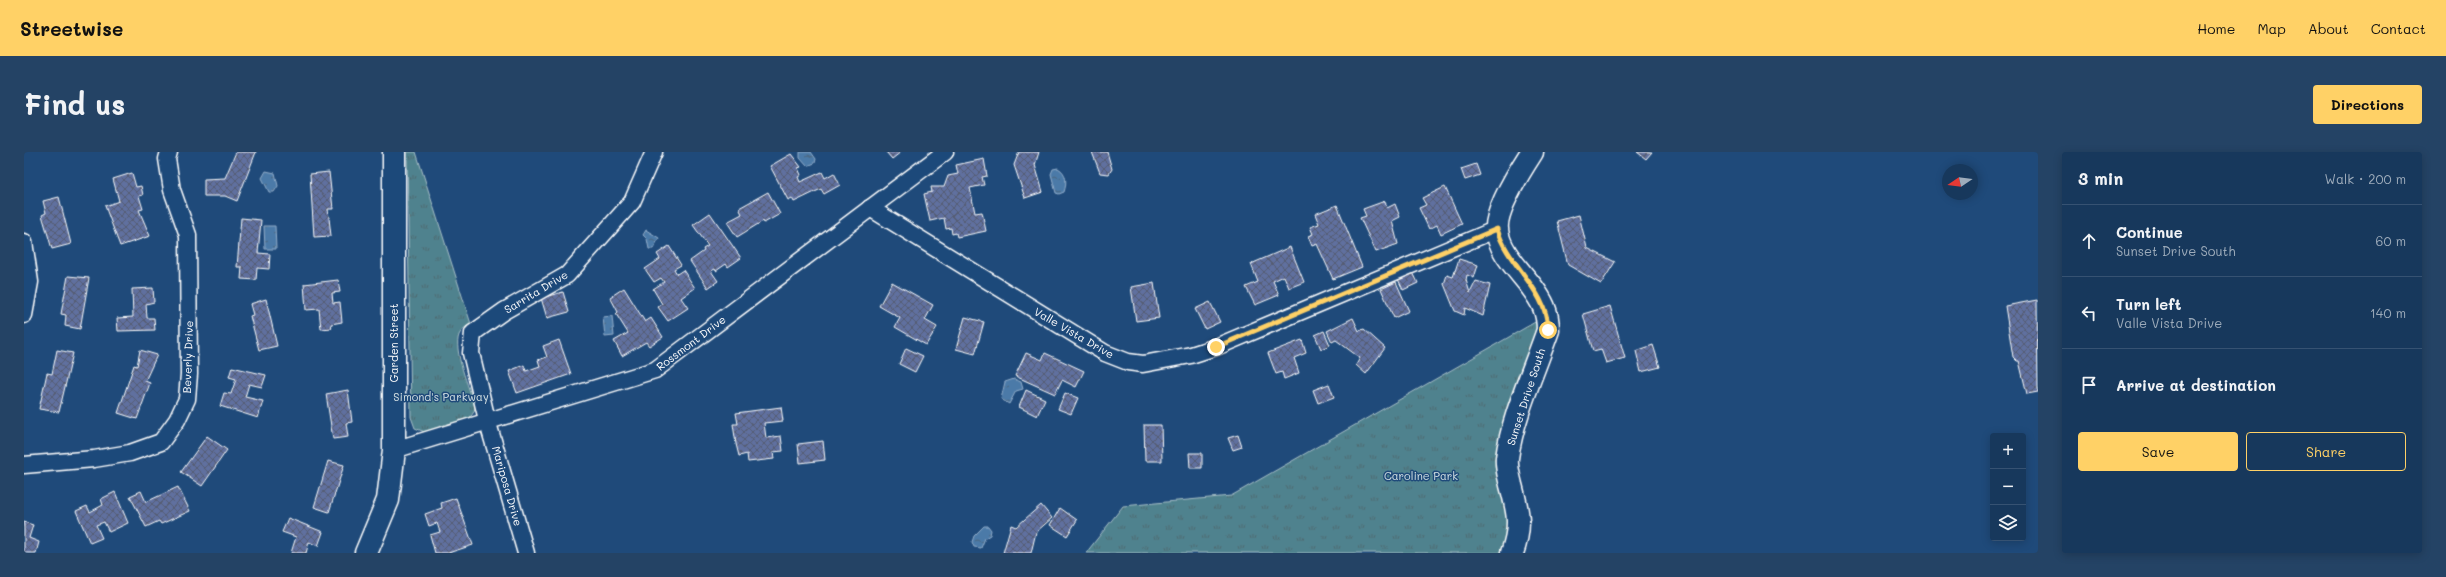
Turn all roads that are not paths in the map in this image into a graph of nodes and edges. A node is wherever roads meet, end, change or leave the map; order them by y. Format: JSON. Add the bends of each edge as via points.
{"nodes":[{"id":1,"x":169,"y":152,"type":"edge"},
{"id":2,"x":394,"y":152,"type":"edge"},
{"id":3,"x":654,"y":152,"type":"edge"},
{"id":4,"x":945,"y":152,"type":"edge"},
{"id":5,"x":1532,"y":152,"type":"edge"},
{"id":6,"x":870,"y":208,"type":"junction"},
{"id":7,"x":1497,"y":229,"type":"junction"},
{"id":8,"x":24,"y":242,"type":"edge"},
{"id":9,"x":24,"y":315,"type":"edge"},
{"id":10,"x":487,"y":420,"type":"junction"},
{"id":11,"x":394,"y":450,"type":"junction"},
{"id":12,"x":24,"y":465,"type":"edge"},
{"id":13,"x":366,"y":553,"type":"edge"},
{"id":14,"x":526,"y":553,"type":"edge"},
{"id":15,"x":1512,"y":553,"type":"edge"}],
"edges":[{"from":1,"to":12,"type":"street","name":"Beverly Drive","via":[[167,159],[172,190],[188,235],[187,399],[177,420],[161,442],[130,453]]},
{"from":2,"to":11,"type":"street","name":"Garden Street"},
{"from":3,"to":10,"type":"street","name":"Sarrita Drive","via":[[632,202],[567,275],[504,311],[473,333],[471,353]]},
{"from":4,"to":6,"type":"street","name":"Rossmont Drive"},
{"from":5,"to":7,"type":"street","via":[[1507,196]]},
{"from":6,"to":7,"type":"street","name":"Valle Vista Drive","via":[[1105,353],[1128,362],[1143,364],[1178,358],[1216,347]]},
{"from":6,"to":10,"type":"street","name":"Rossmont Drive","via":[[655,370]]},
{"from":7,"to":15,"type":"street","name":"Sunset Drive South","via":[[1506,252],[1544,304],[1548,317],[1548,330],[1519,414],[1507,459],[1507,470],[1519,516],[1518,538]]},
{"from":8,"to":9,"type":"street","via":[[30,282]]},
{"from":10,"to":11,"type":"street","name":"Rossmont Drive"},
{"from":10,"to":14,"type":"street","name":"Mariposa Drive"},
{"from":11,"to":13,"type":"street","name":"Garden Street","via":[[388,500]]}]}
